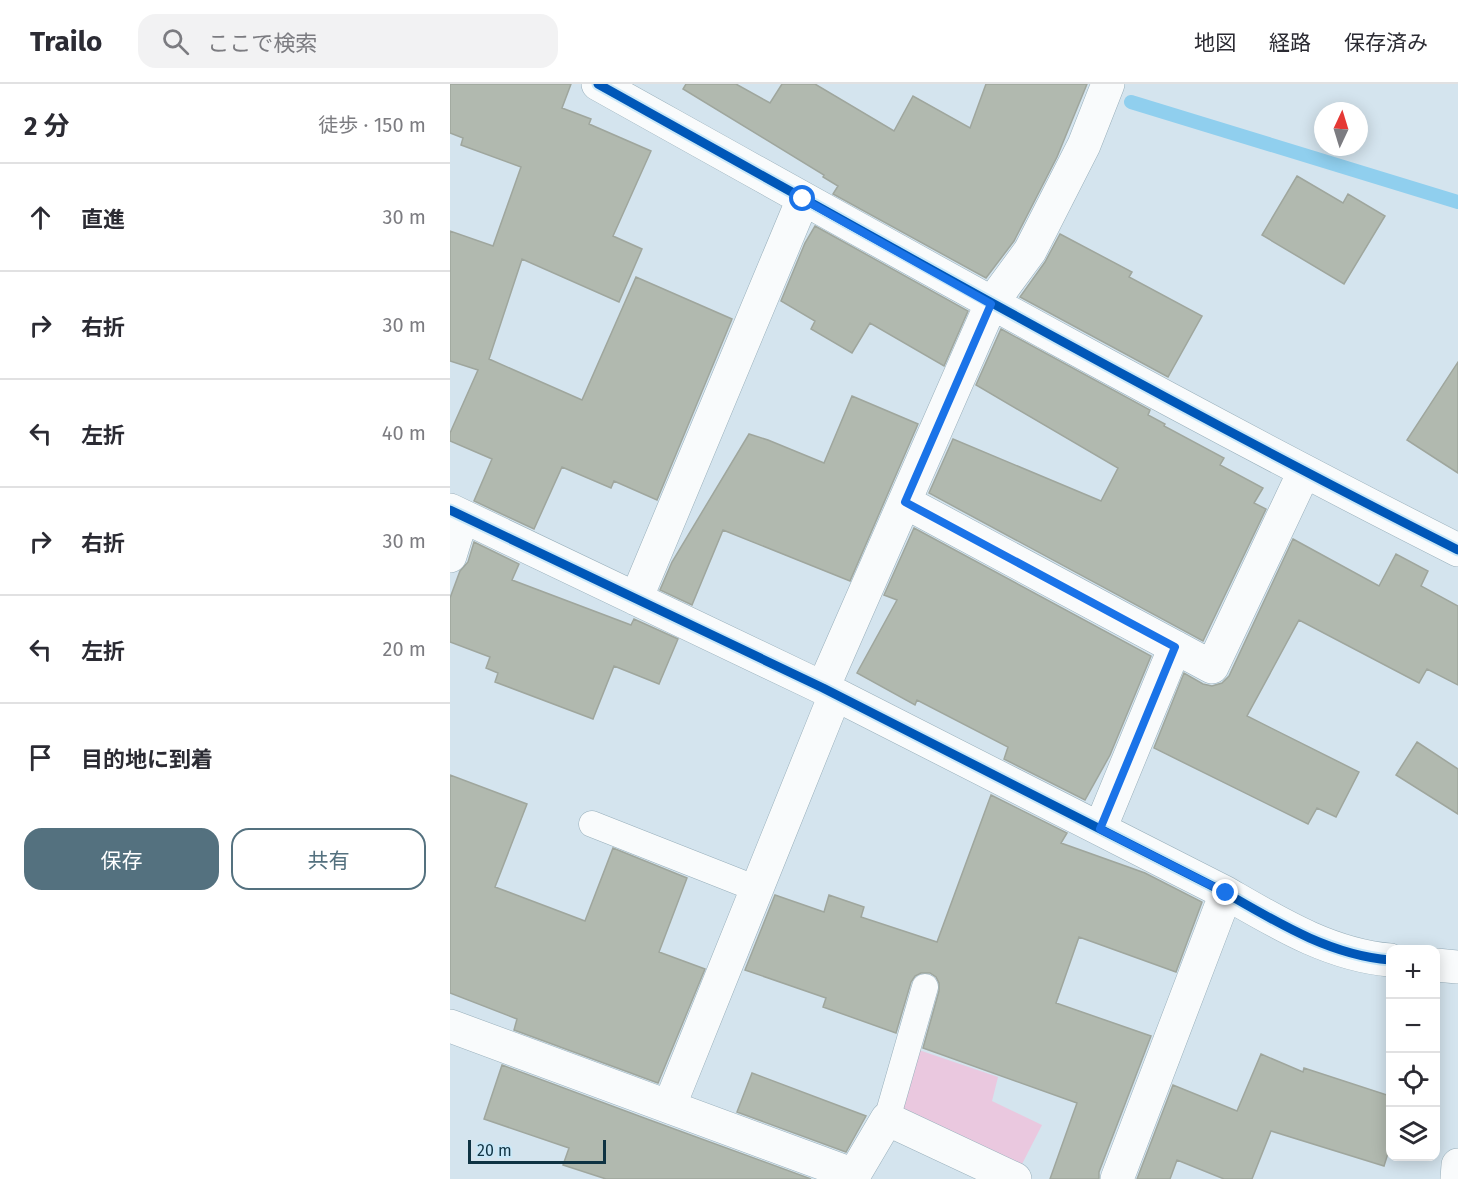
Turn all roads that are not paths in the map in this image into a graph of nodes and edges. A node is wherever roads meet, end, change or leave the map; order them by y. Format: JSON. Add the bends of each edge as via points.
{"nodes":[{"id":1,"x":598,"y":84,"type":"edge"},
{"id":2,"x":1108,"y":84,"type":"edge"},
{"id":3,"x":803,"y":199,"type":"junction"},
{"id":4,"x":991,"y":304,"type":"junction"},
{"id":5,"x":1304,"y":472,"type":"junction"},
{"id":6,"x":905,"y":502,"type":"junction"},
{"id":7,"x":456,"y":513,"type":"edge"},
{"id":8,"x":1458,"y":550,"type":"edge"},
{"id":9,"x":450,"y":556,"type":"edge"},
{"id":10,"x":636,"y":599,"type":"junction"},
{"id":11,"x":1175,"y":647,"type":"junction"},
{"id":12,"x":829,"y":692,"type":"junction"},
{"id":13,"x":592,"y":824,"type":"dead end"},
{"id":14,"x":1100,"y":829,"type":"junction"},
{"id":15,"x":757,"y":889,"type":"junction"},
{"id":16,"x":1226,"y":893,"type":"junction"},
{"id":17,"x":1386,"y":959,"type":"edge"},
{"id":18,"x":1440,"y":965,"type":"edge"},
{"id":19,"x":1458,"y":967,"type":"edge"},
{"id":20,"x":925,"y":987,"type":"dead end"},
{"id":21,"x":450,"y":1026,"type":"edge"},
{"id":22,"x":669,"y":1107,"type":"junction"},
{"id":23,"x":887,"y":1119,"type":"junction"},
{"id":24,"x":1458,"y":1165,"type":"edge"},
{"id":25,"x":1015,"y":1179,"type":"edge"},
{"id":26,"x":1117,"y":1179,"type":"edge"},
{"id":27,"x":1457,"y":1179,"type":"edge"}],
"edges":[{"from":1,"to":3,"type":"street"},
{"from":2,"to":4,"type":"street","via":[[1084,145],[1030,251]]},
{"from":3,"to":4,"type":"street"},
{"from":3,"to":10,"type":"street"},
{"from":4,"to":5,"type":"street"},
{"from":4,"to":6,"type":"street"},
{"from":5,"to":8,"type":"street"},
{"from":5,"to":11,"type":"street","via":[[1212,666]]},
{"from":6,"to":11,"type":"street"},
{"from":6,"to":12,"type":"street"},
{"from":7,"to":9,"type":"street"},
{"from":7,"to":10,"type":"street"},
{"from":10,"to":12,"type":"street"},
{"from":11,"to":14,"type":"street"},
{"from":12,"to":14,"type":"street"},
{"from":12,"to":15,"type":"street"},
{"from":13,"to":15,"type":"lane"},
{"from":14,"to":16,"type":"street"},
{"from":15,"to":22,"type":"street"},
{"from":16,"to":17,"type":"street","via":[[1281,926],[1341,951]]},
{"from":16,"to":26,"type":"street"},
{"from":18,"to":19,"type":"street"},
{"from":20,"to":23,"type":"lane"},
{"from":21,"to":22,"type":"street"},
{"from":22,"to":23,"type":"street","via":[[854,1175]]},
{"from":23,"to":25,"type":"street"},
{"from":24,"to":27,"type":"street"}]}
